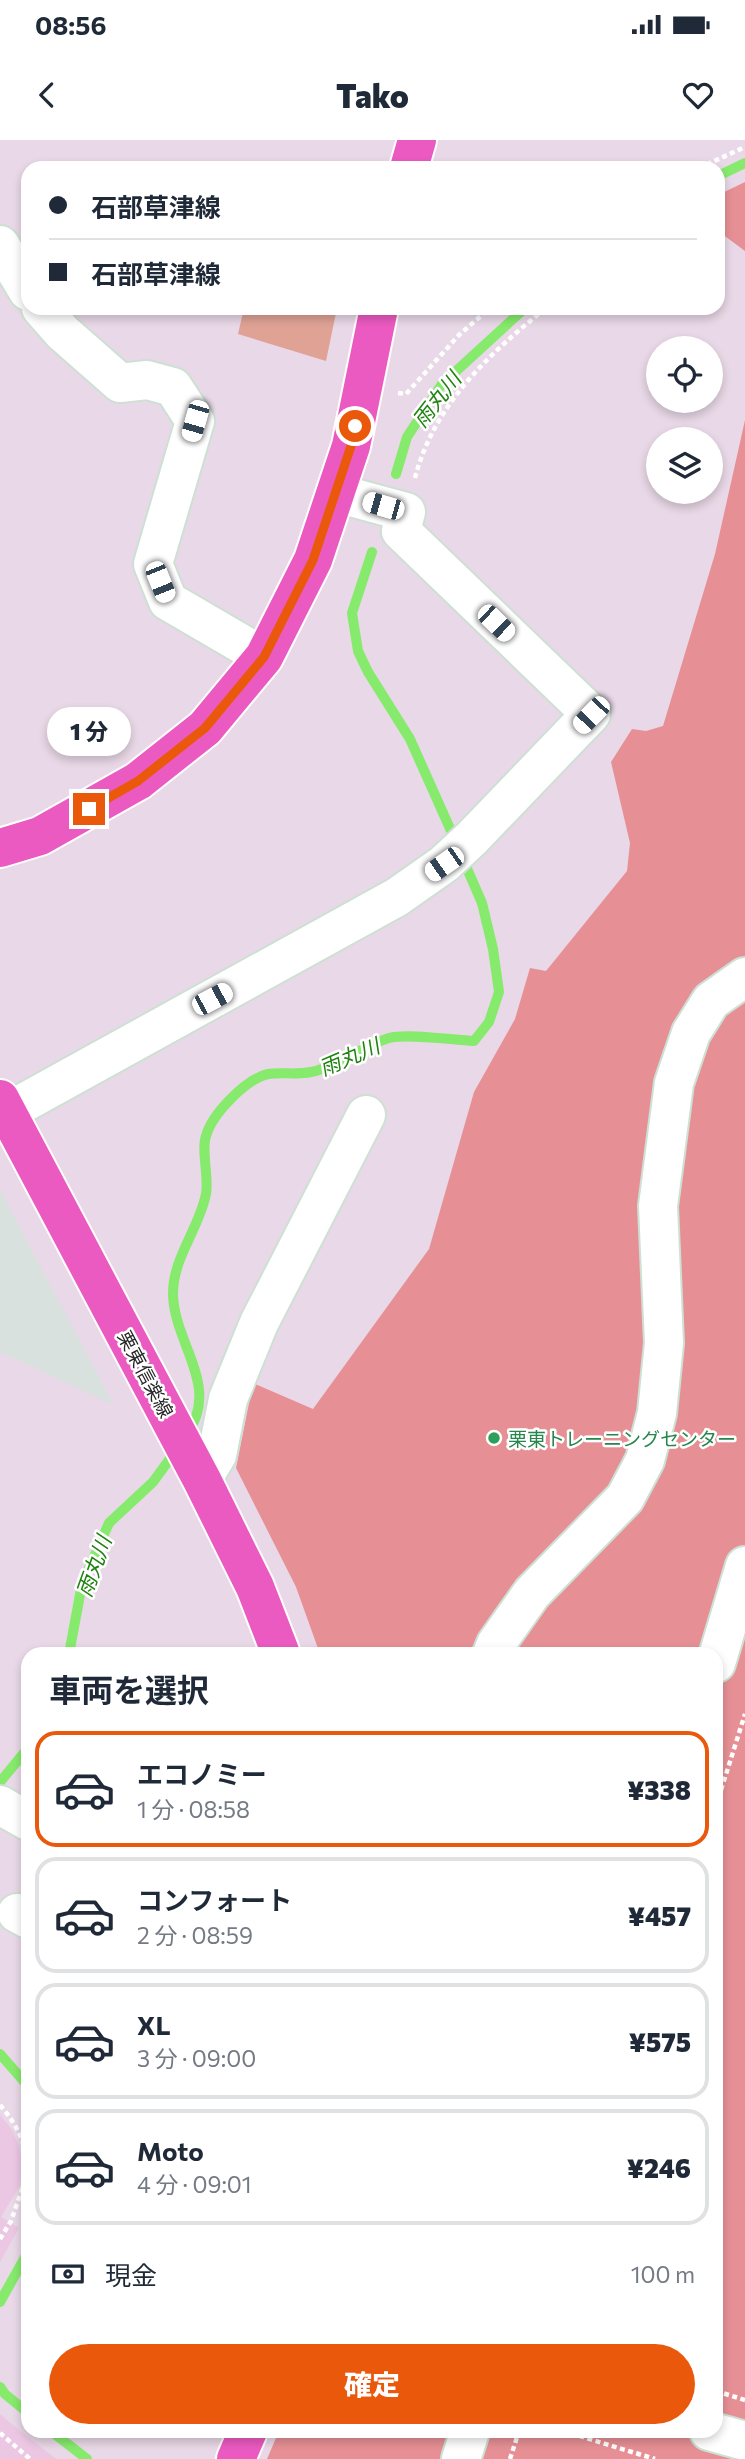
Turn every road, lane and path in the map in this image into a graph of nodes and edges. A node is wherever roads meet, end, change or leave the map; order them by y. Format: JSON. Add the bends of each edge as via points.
{"nodes":[{"id":1,"x":417,"y":140,"type":"edge"},
{"id":2,"x":745,"y":147,"type":"edge"},
{"id":3,"x":411,"y":161,"type":"edge"},
{"id":4,"x":714,"y":161,"type":"edge"},
{"id":5,"x":0,"y":244,"type":"edge"},
{"id":6,"x":21,"y":279,"type":"edge"},
{"id":7,"x":47,"y":315,"type":"edge"},
{"id":8,"x":378,"y":315,"type":"edge"},
{"id":9,"x":482,"y":315,"type":"edge"},
{"id":10,"x":538,"y":315,"type":"edge"},
{"id":11,"x":363,"y":384,"type":"junction"},
{"id":12,"x":335,"y":493,"type":"junction"},
{"id":13,"x":406,"y":512,"type":"junction"},
{"id":14,"x":264,"y":657,"type":"junction"},
{"id":15,"x":0,"y":848,"type":"edge"},
{"id":16,"x":745,"y":977,"type":"edge"},
{"id":17,"x":3,"y":1105,"type":"edge"},
{"id":18,"x":366,"y":1115,"type":"dead end"},
{"id":19,"x":190,"y":1458,"type":"junction"},
{"id":20,"x":745,"y":1566,"type":"edge"},
{"id":21,"x":278,"y":1647,"type":"edge"},
{"id":22,"x":495,"y":1647,"type":"edge"},
{"id":23,"x":721,"y":1647,"type":"edge"},
{"id":24,"x":723,"y":1666,"type":"edge"},
{"id":25,"x":745,"y":1674,"type":"edge"},
{"id":26,"x":745,"y":1714,"type":"edge"},
{"id":27,"x":742,"y":1730,"type":"edge"},
{"id":28,"x":723,"y":1786,"type":"edge"},
{"id":29,"x":0,"y":1805,"type":"edge"},
{"id":30,"x":21,"y":1817,"type":"edge"},
{"id":31,"x":0,"y":2105,"type":"edge"},
{"id":32,"x":21,"y":2138,"type":"edge"},
{"id":33,"x":21,"y":2192,"type":"edge"},
{"id":34,"x":0,"y":2239,"type":"edge"},
{"id":35,"x":723,"y":2393,"type":"edge"},
{"id":36,"x":745,"y":2400,"type":"edge"},
{"id":37,"x":0,"y":2433,"type":"edge"},
{"id":38,"x":723,"y":2435,"type":"edge"},
{"id":39,"x":245,"y":2438,"type":"edge"},
{"id":40,"x":468,"y":2438,"type":"edge"},
{"id":41,"x":517,"y":2438,"type":"edge"},
{"id":42,"x":586,"y":2438,"type":"edge"},
{"id":43,"x":745,"y":2441,"type":"edge"},
{"id":44,"x":30,"y":2459,"type":"edge"},
{"id":45,"x":236,"y":2459,"type":"edge"},
{"id":46,"x":461,"y":2459,"type":"edge"},
{"id":47,"x":510,"y":2459,"type":"edge"},
{"id":48,"x":655,"y":2459,"type":"edge"}],
"edges":[{"from":1,"to":3,"type":"main road"},
{"from":2,"to":4,"type":"path"},
{"from":5,"to":6,"type":"street"},
{"from":7,"to":14,"type":"street","via":[[120,383],[147,380],[173,387],[195,421],[153,564],[168,601]]},
{"from":8,"to":11,"type":"main road"},
{"from":9,"to":11,"type":"path","via":[[405,394]]},
{"from":10,"to":13,"type":"path","via":[[481,364],[447,405],[429,436]]},
{"from":11,"to":12,"type":"main road","via":[[351,446]]},
{"from":12,"to":13,"type":"street"},
{"from":12,"to":14,"type":"main road","via":[[313,560]]},
{"from":13,"to":17,"type":"street","via":[[401,531],[591,715],[472,838],[397,897]]},
{"from":14,"to":15,"type":"main road","via":[[205,728],[138,781],[40,836]]},
{"from":16,"to":22,"type":"street","via":[[711,1001],[691,1033],[674,1083],[658,1206],[664,1342],[657,1413],[645,1460],[625,1498],[533,1593]]},
{"from":17,"to":19,"type":"main road","name":"栗東信楽線"},
{"from":18,"to":19,"type":"street","via":[[258,1322],[228,1399],[217,1455]]},
{"from":19,"to":21,"type":"main road","name":"栗東信楽線","via":[[256,1587]]},
{"from":20,"to":23,"type":"street"},
{"from":24,"to":25,"type":"street"},
{"from":26,"to":27,"type":"path"},
{"from":27,"to":28,"type":"path"},
{"from":29,"to":30,"type":"street"},
{"from":31,"to":32,"type":"path"},
{"from":33,"to":34,"type":"path"},
{"from":35,"to":36,"type":"path"},
{"from":37,"to":44,"type":"path"},
{"from":38,"to":43,"type":"street"},
{"from":39,"to":45,"type":"main road"},
{"from":40,"to":46,"type":"street"},
{"from":41,"to":47,"type":"path"},
{"from":42,"to":48,"type":"path"}]}
